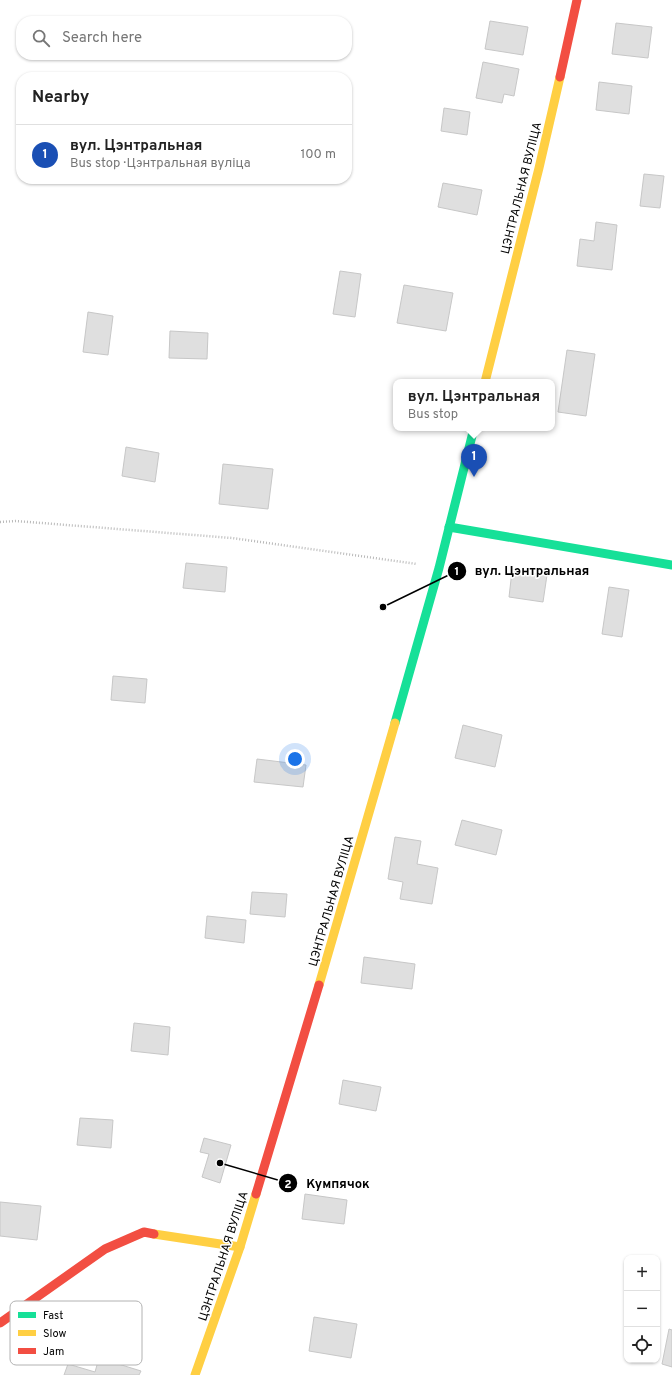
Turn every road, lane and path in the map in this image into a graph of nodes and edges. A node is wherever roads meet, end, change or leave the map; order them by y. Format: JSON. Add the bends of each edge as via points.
{"nodes":[{"id":1,"x":577,"y":0,"type":"edge"},
{"id":2,"x":486,"y":379,"type":"edge"},
{"id":3,"x":473,"y":431,"type":"edge"},
{"id":4,"x":0,"y":522,"type":"edge"},
{"id":5,"x":449,"y":527,"type":"junction"},
{"id":6,"x":672,"y":565,"type":"edge"},
{"id":7,"x":439,"y":568,"type":"junction"},
{"id":8,"x":240,"y":1248,"type":"junction"},
{"id":9,"x":32,"y":1301,"type":"edge"},
{"id":10,"x":10,"y":1317,"type":"edge"},
{"id":11,"x":0,"y":1324,"type":"edge"},
{"id":12,"x":195,"y":1375,"type":"edge"}],
"edges":[{"from":1,"to":2,"type":"street","name":"ЦЭНТРАЛЬНАЯ ВУЛІЦА","via":[[539,168]]},
{"from":3,"to":5,"type":"street","name":"ЦЭНТРАЛЬНАЯ ВУЛІЦА"},
{"from":4,"to":7,"type":"path","via":[[16,521],[232,538]]},
{"from":5,"to":6,"type":"street"},
{"from":5,"to":7,"type":"street","name":"ЦЭНТРАЛЬНАЯ ВУЛІЦА"},
{"from":7,"to":8,"type":"street","name":"ЦЭНТРАЛЬНАЯ ВУЛІЦА","via":[[335,931]]},
{"from":8,"to":9,"type":"street","via":[[144,1232],[105,1249]]},
{"from":8,"to":12,"type":"street","name":"ЦЭНТРАЛЬНАЯ ВУЛІЦА"},
{"from":10,"to":11,"type":"street"}]}
